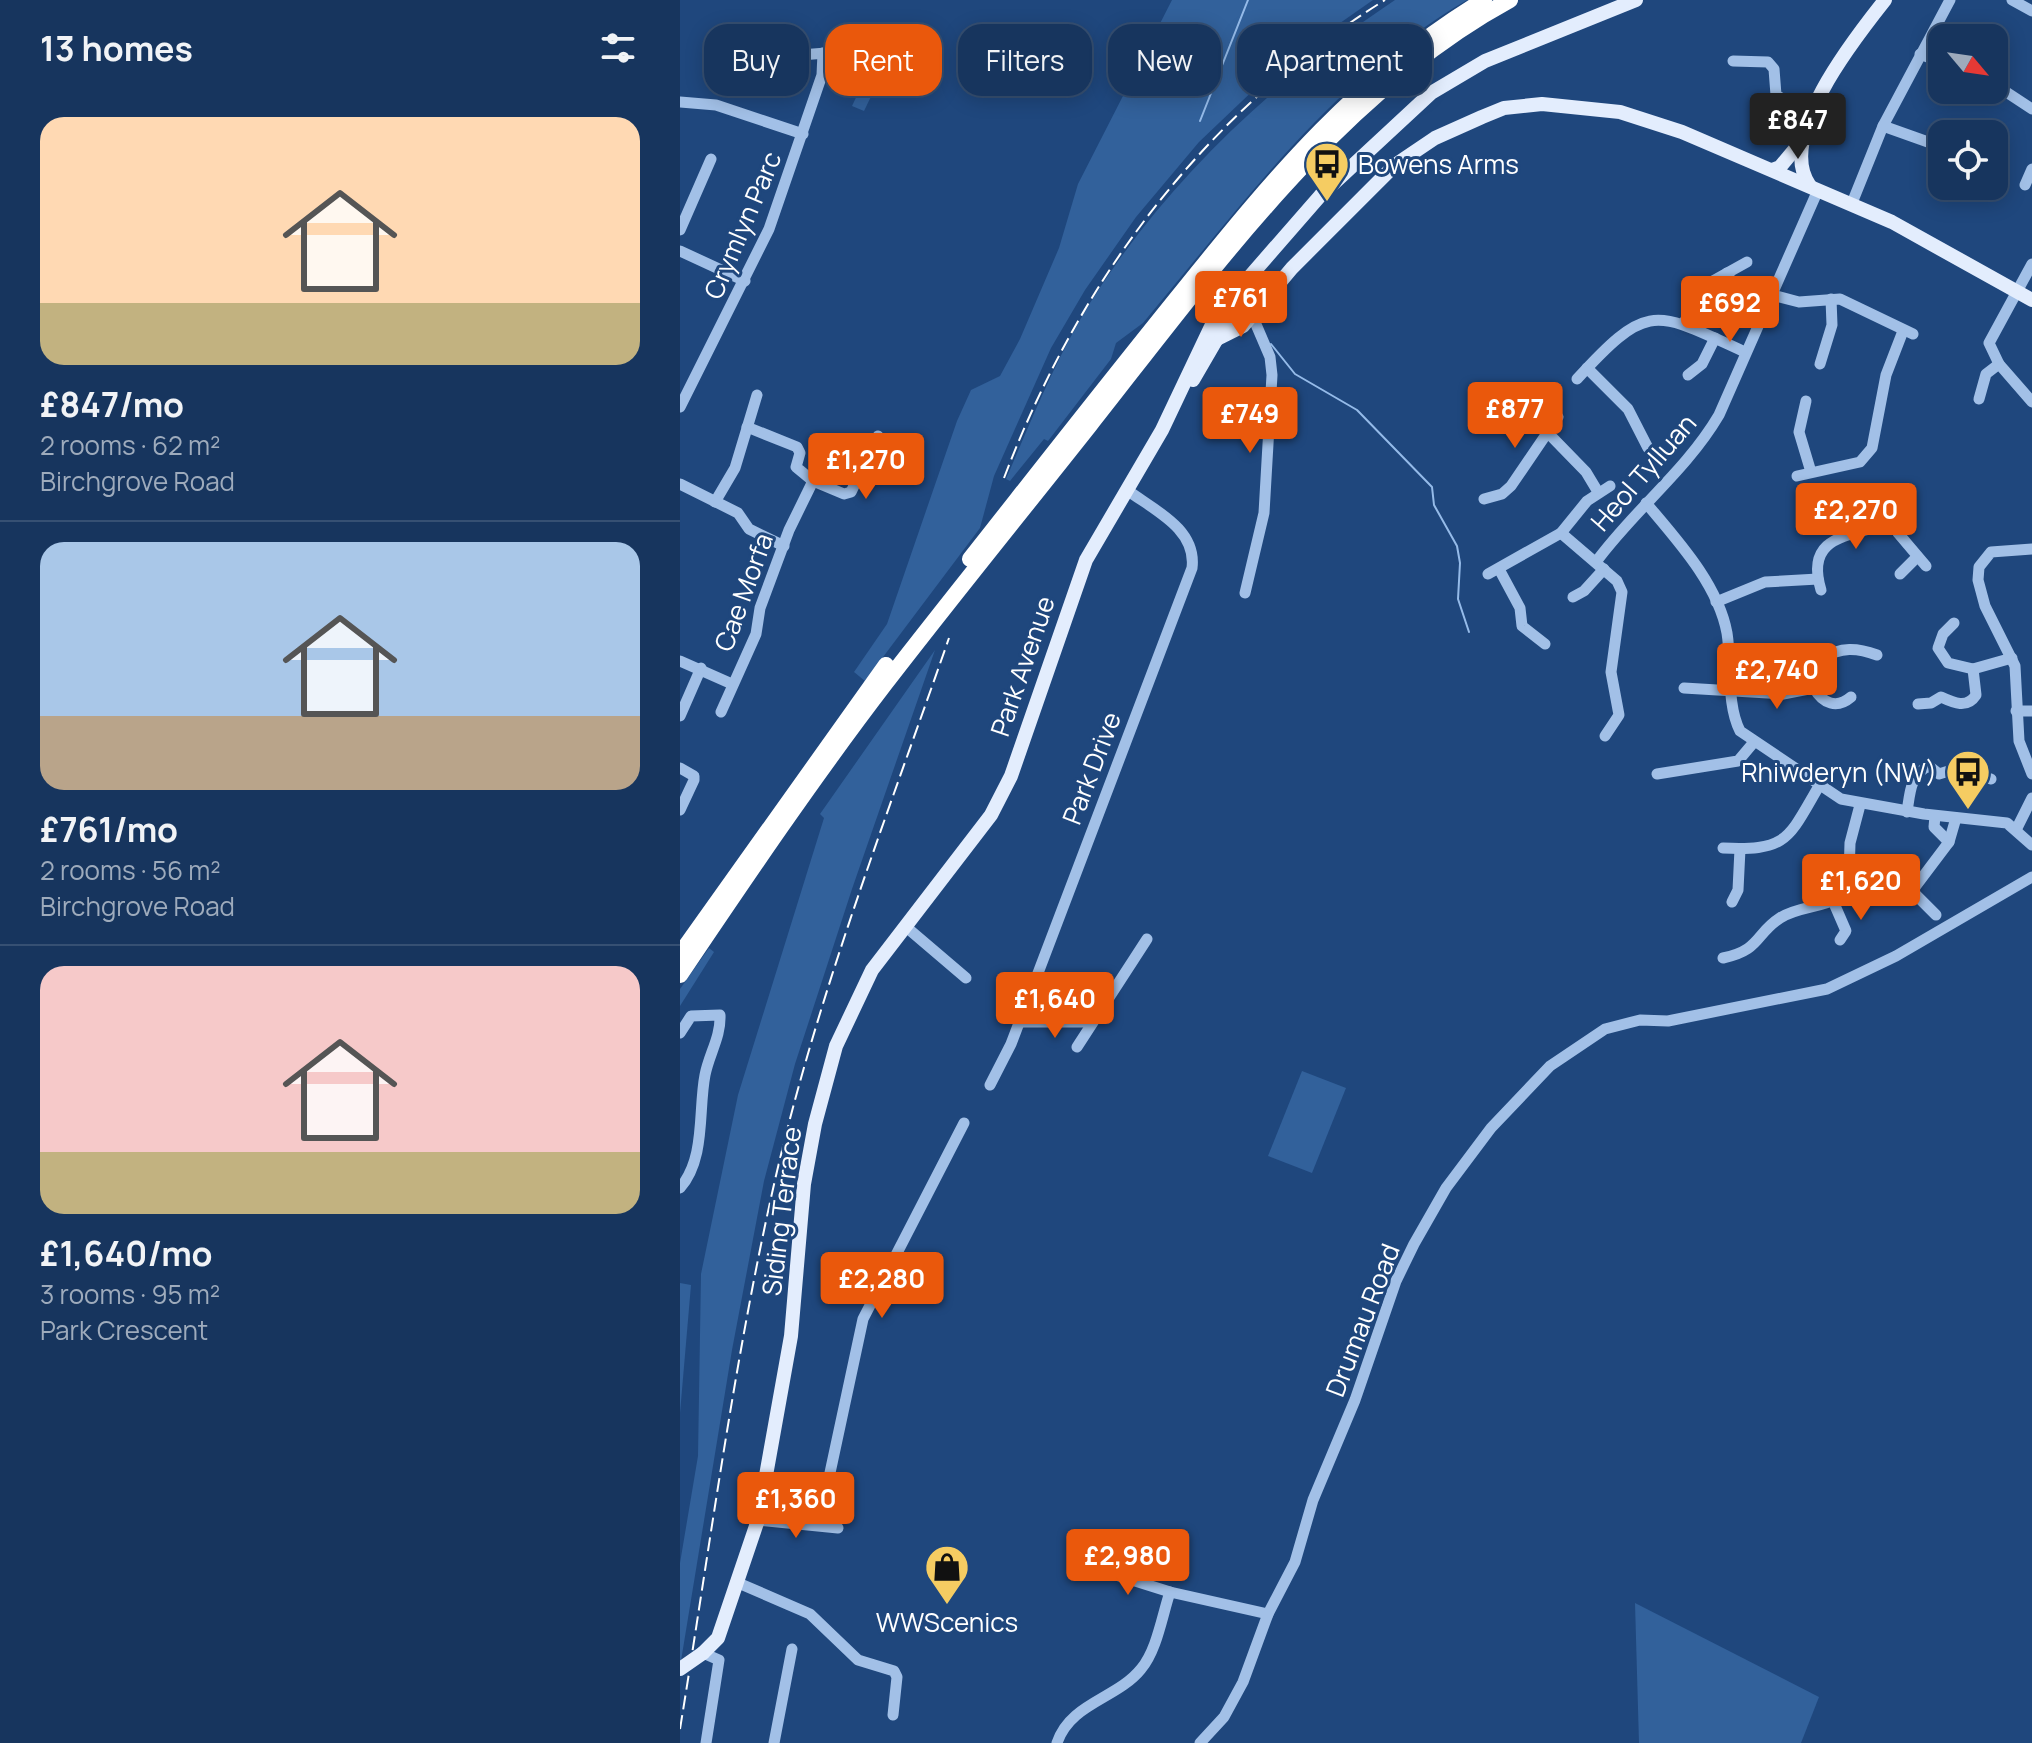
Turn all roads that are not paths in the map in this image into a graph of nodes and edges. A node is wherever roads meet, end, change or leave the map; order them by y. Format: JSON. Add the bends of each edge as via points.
{"nodes":[{"id":1,"x":1484,"y":0,"type":"edge"},
{"id":2,"x":1510,"y":0,"type":"edge"},
{"id":3,"x":1636,"y":0,"type":"edge"},
{"id":4,"x":1950,"y":0,"type":"edge"},
{"id":5,"x":2012,"y":0,"type":"edge"},
{"id":6,"x":1884,"y":1,"type":"edge"},
{"id":7,"x":2032,"y":11,"type":"edge"},
{"id":8,"x":823,"y":53,"type":"joint"},
{"id":9,"x":809,"y":54,"type":"edge"},
{"id":10,"x":1920,"y":54,"type":"junction"},
{"id":11,"x":1928,"y":57,"type":"edge"},
{"id":12,"x":1733,"y":61,"type":"dead end"},
{"id":13,"x":2008,"y":93,"type":"edge"},
{"id":14,"x":680,"y":102,"type":"edge"},
{"id":15,"x":2032,"y":109,"type":"edge"},
{"id":16,"x":1811,"y":117,"type":"junction"},
{"id":17,"x":1883,"y":126,"type":"junction"},
{"id":18,"x":803,"y":134,"type":"junction"},
{"id":19,"x":1928,"y":142,"type":"edge"},
{"id":20,"x":1800,"y":143,"type":"junction"},
{"id":21,"x":711,"y":159,"type":"dead end"},
{"id":22,"x":1772,"y":170,"type":"junction"},
{"id":23,"x":1814,"y":188,"type":"junction"},
{"id":24,"x":1852,"y":203,"type":"junction"},
{"id":25,"x":1294,"y":225,"type":"junction"},
{"id":26,"x":680,"y":230,"type":"edge"},
{"id":27,"x":1315,"y":244,"type":"junction"},
{"id":28,"x":680,"y":251,"type":"edge"},
{"id":29,"x":1747,"y":262,"type":"dead end"},
{"id":30,"x":2032,"y":264,"type":"edge"},
{"id":31,"x":1257,"y":269,"type":"junction"},
{"id":32,"x":1727,"y":273,"type":"junction"},
{"id":33,"x":745,"y":281,"type":"junction"},
{"id":34,"x":1734,"y":287,"type":"dead end"},
{"id":35,"x":2015,"y":290,"type":"junction"},
{"id":36,"x":1772,"y":295,"type":"junction"},
{"id":37,"x":1831,"y":299,"type":"junction"},
{"id":38,"x":2032,"y":300,"type":"edge"},
{"id":39,"x":1252,"y":315,"type":"junction"},
{"id":40,"x":1229,"y":319,"type":"junction"},
{"id":41,"x":1684,"y":323,"type":"junction"},
{"id":42,"x":1214,"y":334,"type":"junction"},
{"id":43,"x":1715,"y":338,"type":"junction"},
{"id":44,"x":1745,"y":352,"type":"junction"},
{"id":45,"x":1820,"y":364,"type":"dead end"},
{"id":46,"x":1999,"y":364,"type":"junction"},
{"id":47,"x":1587,"y":368,"type":"junction"},
{"id":48,"x":1688,"y":375,"type":"dead end"},
{"id":49,"x":1577,"y":379,"type":"dead end"},
{"id":50,"x":757,"y":395,"type":"dead end"},
{"id":51,"x":1979,"y":399,"type":"dead end"},
{"id":52,"x":2032,"y":402,"type":"edge"},
{"id":53,"x":680,"y":407,"type":"edge"},
{"id":54,"x":1814,"y":416,"type":"dead end"},
{"id":55,"x":1558,"y":417,"type":"dead end"},
{"id":56,"x":747,"y":427,"type":"junction"},
{"id":57,"x":1549,"y":434,"type":"junction"},
{"id":58,"x":878,"y":436,"type":"dead end"},
{"id":59,"x":1648,"y":448,"type":"dead end"},
{"id":60,"x":870,"y":453,"type":"junction"},
{"id":61,"x":913,"y":471,"type":"dead end"},
{"id":62,"x":1811,"y":472,"type":"junction"},
{"id":63,"x":1797,"y":476,"type":"dead end"},
{"id":64,"x":813,"y":481,"type":"junction"},
{"id":65,"x":680,"y":484,"type":"edge"},
{"id":66,"x":1610,"y":486,"type":"dead end"},
{"id":67,"x":1127,"y":490,"type":"junction"},
{"id":68,"x":1598,"y":492,"type":"junction"},
{"id":69,"x":1484,"y":499,"type":"dead end"},
{"id":70,"x":715,"y":502,"type":"junction"},
{"id":71,"x":1646,"y":503,"type":"junction"},
{"id":72,"x":1889,"y":507,"type":"dead end"},
{"id":73,"x":1894,"y":521,"type":"junction"},
{"id":74,"x":1561,"y":533,"type":"junction"},
{"id":75,"x":784,"y":546,"type":"junction"},
{"id":76,"x":2032,"y":549,"type":"edge"},
{"id":77,"x":1917,"y":557,"type":"junction"},
{"id":78,"x":1600,"y":565,"type":"junction"},
{"id":79,"x":1926,"y":566,"type":"dead end"},
{"id":80,"x":1900,"y":574,"type":"dead end"},
{"id":81,"x":1245,"y":593,"type":"dead end"},
{"id":82,"x":1573,"y":597,"type":"dead end"},
{"id":83,"x":1716,"y":602,"type":"junction"},
{"id":84,"x":1954,"y":623,"type":"dead end"},
{"id":85,"x":1545,"y":644,"type":"dead end"},
{"id":86,"x":1877,"y":655,"type":"dead end"},
{"id":87,"x":2012,"y":658,"type":"junction"},
{"id":88,"x":680,"y":661,"type":"edge"},
{"id":89,"x":701,"y":668,"type":"junction"},
{"id":90,"x":1973,"y":669,"type":"junction"},
{"id":91,"x":732,"y":684,"type":"junction"},
{"id":92,"x":1684,"y":688,"type":"dead end"},
{"id":93,"x":1814,"y":688,"type":"junction"},
{"id":94,"x":1732,"y":692,"type":"junction"},
{"id":95,"x":1851,"y":697,"type":"dead end"},
{"id":96,"x":1918,"y":704,"type":"dead end"},
{"id":97,"x":2016,"y":711,"type":"junction"},
{"id":98,"x":2032,"y":711,"type":"edge"},
{"id":99,"x":721,"y":712,"type":"dead end"},
{"id":100,"x":680,"y":716,"type":"edge"},
{"id":101,"x":1605,"y":736,"type":"dead end"},
{"id":102,"x":1754,"y":742,"type":"junction"},
{"id":103,"x":680,"y":768,"type":"edge"},
{"id":104,"x":1657,"y":774,"type":"dead end"},
{"id":105,"x":2032,"y":774,"type":"edge"},
{"id":106,"x":1991,"y":779,"type":"dead end"},
{"id":107,"x":1819,"y":786,"type":"junction"},
{"id":108,"x":2032,"y":798,"type":"edge"},
{"id":109,"x":1860,"y":805,"type":"junction"},
{"id":110,"x":680,"y":810,"type":"edge"},
{"id":111,"x":1907,"y":812,"type":"junction"},
{"id":112,"x":1935,"y":816,"type":"junction"},
{"id":113,"x":1956,"y":818,"type":"junction"},
{"id":114,"x":2017,"y":828,"type":"junction"},
{"id":115,"x":1949,"y":842,"type":"junction"},
{"id":116,"x":2032,"y":845,"type":"edge"},
{"id":117,"x":1723,"y":848,"type":"dead end"},
{"id":118,"x":1740,"y":849,"type":"junction"},
{"id":119,"x":2032,"y":877,"type":"edge"},
{"id":120,"x":1833,"y":901,"type":"junction"},
{"id":121,"x":1732,"y":902,"type":"dead end"},
{"id":122,"x":1936,"y":915,"type":"dead end"},
{"id":123,"x":905,"y":926,"type":"junction"},
{"id":124,"x":1147,"y":939,"type":"dead end"},
{"id":125,"x":1840,"y":940,"type":"dead end"},
{"id":126,"x":680,"y":954,"type":"edge"},
{"id":127,"x":1723,"y":958,"type":"dead end"},
{"id":128,"x":680,"y":975,"type":"edge"},
{"id":129,"x":966,"y":978,"type":"dead end"},
{"id":130,"x":1019,"y":1022,"type":"junction"},
{"id":131,"x":1091,"y":1022,"type":"junction"},
{"id":132,"x":680,"y":1033,"type":"edge"},
{"id":133,"x":1077,"y":1047,"type":"dead end"},
{"id":134,"x":990,"y":1085,"type":"dead end"},
{"id":135,"x":964,"y":1123,"type":"dead end"},
{"id":136,"x":680,"y":1188,"type":"edge"},
{"id":137,"x":758,"y":1520,"type":"junction"},
{"id":138,"x":819,"y":1524,"type":"junction"},
{"id":139,"x":838,"y":1528,"type":"dead end"},
{"id":140,"x":1097,"y":1569,"type":"dead end"},
{"id":141,"x":736,"y":1582,"type":"junction"},
{"id":142,"x":1170,"y":1592,"type":"junction"},
{"id":143,"x":1268,"y":1614,"type":"junction"},
{"id":144,"x":792,"y":1649,"type":"dead end"},
{"id":145,"x":703,"y":1653,"type":"junction"},
{"id":146,"x":680,"y":1669,"type":"edge"},
{"id":147,"x":893,"y":1715,"type":"dead end"},
{"id":148,"x":709,"y":1743,"type":"edge"},
{"id":149,"x":774,"y":1743,"type":"edge"},
{"id":150,"x":1057,"y":1743,"type":"edge"},
{"id":151,"x":1200,"y":1743,"type":"edge"}],
"edges":[{"from":1,"to":126,"type":"highway","via":[[1382,71],[1315,134],[1251,207],[870,685]]},
{"from":2,"to":128,"type":"highway","via":[[1390,82],[1263,213],[884,685]]},
{"from":3,"to":25,"type":"main road","via":[[1450,80],[1388,130]]},
{"from":4,"to":10,"type":"street"},
{"from":5,"to":7,"type":"street"},
{"from":6,"to":16,"type":"main road","via":[[1829,80]]},
{"from":8,"to":9,"type":"street"},
{"from":8,"to":18,"type":"street","name":"Crymlyn Parc","via":[[822,75]]},
{"from":10,"to":11,"type":"street"},
{"from":10,"to":17,"type":"street"},
{"from":12,"to":16,"type":"street","via":[[1768,62],[1774,69],[1776,95]]},
{"from":13,"to":15,"type":"street"},
{"from":14,"to":18,"type":"street","via":[[716,105]]},
{"from":16,"to":20,"type":"main road"},
{"from":17,"to":19,"type":"street"},
{"from":17,"to":24,"type":"street"},
{"from":18,"to":33,"type":"street","name":"Crymlyn Parc"},
{"from":20,"to":22,"type":"main road"},
{"from":20,"to":23,"type":"main road","via":[[1798,162]]},
{"from":21,"to":26,"type":"street"},
{"from":22,"to":23,"type":"main road"},
{"from":22,"to":27,"type":"main road","via":[[1620,112],[1522,105],[1482,117],[1415,151]]},
{"from":23,"to":24,"type":"main road"},
{"from":23,"to":36,"type":"street","name":"Heol Tylluan"},
{"from":24,"to":35,"type":"main road"},
{"from":25,"to":27,"type":"main road"},
{"from":25,"to":31,"type":"main road"},
{"from":27,"to":39,"type":"main road"},
{"from":28,"to":33,"type":"street"},
{"from":29,"to":32,"type":"street"},
{"from":30,"to":35,"type":"street"},
{"from":31,"to":40,"type":"main road"},
{"from":31,"to":42,"type":"main road","name":"Park Avenue","via":[[1224,304]]},
{"from":32,"to":34,"type":"street"},
{"from":32,"to":41,"type":"street","via":[[1702,287]]},
{"from":33,"to":53,"type":"street","name":"Crymlyn Parc"},
{"from":35,"to":38,"type":"main road"},
{"from":35,"to":46,"type":"street","via":[[1989,343]]},
{"from":36,"to":37,"type":"street","via":[[1799,302]]},
{"from":36,"to":44,"type":"street","name":"Heol Tylluan"},
{"from":37,"to":45,"type":"street","via":[[1832,325]]},
{"from":37,"to":62,"type":"street","via":[[1851,303],[1908,333],[1886,375],[1867,457]]},
{"from":39,"to":40,"type":"main road"},
{"from":39,"to":42,"type":"main road","via":[[1237,330]]},
{"from":39,"to":81,"type":"street","via":[[1272,375],[1264,513]]},
{"from":40,"to":42,"type":"main road"},
{"from":41,"to":43,"type":"street"},
{"from":41,"to":47,"type":"street","via":[[1655,318],[1631,327]]},
{"from":42,"to":67,"type":"main road","name":"Park Avenue"},
{"from":43,"to":44,"type":"street"},
{"from":43,"to":48,"type":"street","via":[[1702,364]]},
{"from":44,"to":71,"type":"street","name":"Heol Tylluan","via":[[1700,447]]},
{"from":46,"to":51,"type":"street","via":[[1986,374]]},
{"from":46,"to":52,"type":"street"},
{"from":47,"to":49,"type":"street"},
{"from":47,"to":59,"type":"street","via":[[1628,409]]},
{"from":50,"to":56,"type":"street"},
{"from":54,"to":62,"type":"street","via":[[1804,406],[1799,432]]},
{"from":55,"to":57,"type":"street"},
{"from":56,"to":64,"type":"street","via":[[800,450],[796,467]]},
{"from":56,"to":70,"type":"street","via":[[735,468]]},
{"from":57,"to":68,"type":"street"},
{"from":57,"to":69,"type":"street","via":[[1511,486]]},
{"from":58,"to":60,"type":"street"},
{"from":60,"to":61,"type":"street"},
{"from":60,"to":64,"type":"street","via":[[851,492]]},
{"from":62,"to":63,"type":"street"},
{"from":64,"to":75,"type":"street","name":"Cae Morfa"},
{"from":65,"to":70,"type":"street"},
{"from":66,"to":68,"type":"street"},
{"from":67,"to":123,"type":"main road","name":"Park Avenue","via":[[1077,580],[1004,789],[964,855]]},
{"from":67,"to":130,"type":"street","name":"Park Drive","via":[[1184,532],[1192,568]]},
{"from":68,"to":74,"type":"street"},
{"from":70,"to":75,"type":"street","via":[[738,513],[758,535]]},
{"from":71,"to":78,"type":"street","name":"Heol Tylluan"},
{"from":71,"to":83,"type":"street","via":[[1693,562]]},
{"from":72,"to":73,"type":"street"},
{"from":73,"to":77,"type":"street"},
{"from":73,"to":83,"type":"street","via":[[1834,539],[1821,555],[1820,584],[1765,582]]},
{"from":74,"to":78,"type":"street"},
{"from":74,"to":85,"type":"street","via":[[1493,572],[1520,608],[1522,626]]},
{"from":75,"to":91,"type":"street","name":"Cae Morfa","via":[[760,608],[756,634]]},
{"from":76,"to":87,"type":"street","via":[[1998,550],[1979,567],[1985,606]]},
{"from":77,"to":79,"type":"street"},
{"from":77,"to":80,"type":"street"},
{"from":78,"to":82,"type":"street","name":"Heol Tylluan","via":[[1584,591]]},
{"from":78,"to":101,"type":"street","via":[[1622,592],[1611,672],[1619,715]]},
{"from":83,"to":94,"type":"street","via":[[1727,631]]},
{"from":84,"to":90,"type":"street","via":[[1943,634],[1940,656]]},
{"from":86,"to":93,"type":"street","via":[[1851,649],[1829,655]]},
{"from":87,"to":90,"type":"street"},
{"from":87,"to":97,"type":"street"},
{"from":88,"to":89,"type":"street"},
{"from":89,"to":91,"type":"street"},
{"from":89,"to":100,"type":"street","name":"Cae Morfa"},
{"from":90,"to":96,"type":"street","via":[[1977,681],[1972,702],[1959,705],[1941,697]]},
{"from":91,"to":99,"type":"street","name":"Cae Morfa"},
{"from":92,"to":94,"type":"street"},
{"from":93,"to":94,"type":"street","via":[[1797,694]]},
{"from":93,"to":95,"type":"street","via":[[1833,704]]},
{"from":94,"to":102,"type":"street","via":[[1736,722]]},
{"from":97,"to":98,"type":"street"},
{"from":97,"to":105,"type":"street","via":[[2019,741]]},
{"from":102,"to":104,"type":"street","via":[[1738,761]]},
{"from":102,"to":107,"type":"street"},
{"from":103,"to":110,"type":"street","via":[[694,776]]},
{"from":106,"to":111,"type":"street","via":[[1955,769],[1939,774],[1929,766],[1913,780]]},
{"from":107,"to":109,"type":"street"},
{"from":107,"to":118,"type":"street","via":[[1793,830],[1777,845]]},
{"from":108,"to":114,"type":"street"},
{"from":109,"to":111,"type":"street"},
{"from":109,"to":120,"type":"street","via":[[1850,843],[1849,876]]},
{"from":111,"to":112,"type":"street"},
{"from":112,"to":113,"type":"street"},
{"from":112,"to":115,"type":"street","via":[[1934,827]]},
{"from":113,"to":114,"type":"street"},
{"from":113,"to":115,"type":"street"},
{"from":114,"to":116,"type":"street"},
{"from":115,"to":122,"type":"street","via":[[1909,896]]},
{"from":117,"to":118,"type":"street"},
{"from":118,"to":121,"type":"street","via":[[1738,890]]},
{"from":119,"to":143,"type":"street","name":"Drumau Road","via":[[1896,956],[1827,989],[1605,1029],[1550,1066],[1491,1128],[1446,1188],[1414,1244],[1313,1500],[1295,1562]]},
{"from":120,"to":125,"type":"street","via":[[1846,931]]},
{"from":120,"to":127,"type":"street","via":[[1777,919],[1756,944]]},
{"from":123,"to":129,"type":"street"},
{"from":123,"to":137,"type":"main road","name":"Siding Terrace","via":[[859,992],[825,1082],[804,1184],[791,1336]]},
{"from":124,"to":131,"type":"street"},
{"from":130,"to":131,"type":"street"},
{"from":130,"to":134,"type":"street","name":"Park Drive"},
{"from":131,"to":133,"type":"street"},
{"from":132,"to":136,"type":"street","via":[[691,1016],[720,1015],[706,1070],[699,1139]]},
{"from":135,"to":138,"type":"street","via":[[863,1319]]},
{"from":137,"to":138,"type":"street"},
{"from":137,"to":141,"type":"main road","name":"Siding Terrace"},
{"from":138,"to":139,"type":"street"},
{"from":140,"to":142,"type":"street"},
{"from":141,"to":145,"type":"main road","name":"Siding Terrace","via":[[718,1638]]},
{"from":141,"to":147,"type":"street","via":[[810,1614],[858,1660],[894,1671]]},
{"from":142,"to":143,"type":"street"},
{"from":142,"to":150,"type":"street","via":[[1141,1670],[1072,1717]]},
{"from":143,"to":151,"type":"street","name":"Drumau Road","via":[[1237,1694]]},
{"from":144,"to":149,"type":"street"},
{"from":145,"to":146,"type":"main road","bridge":true},
{"from":145,"to":148,"type":"street","via":[[719,1660]]}]}
